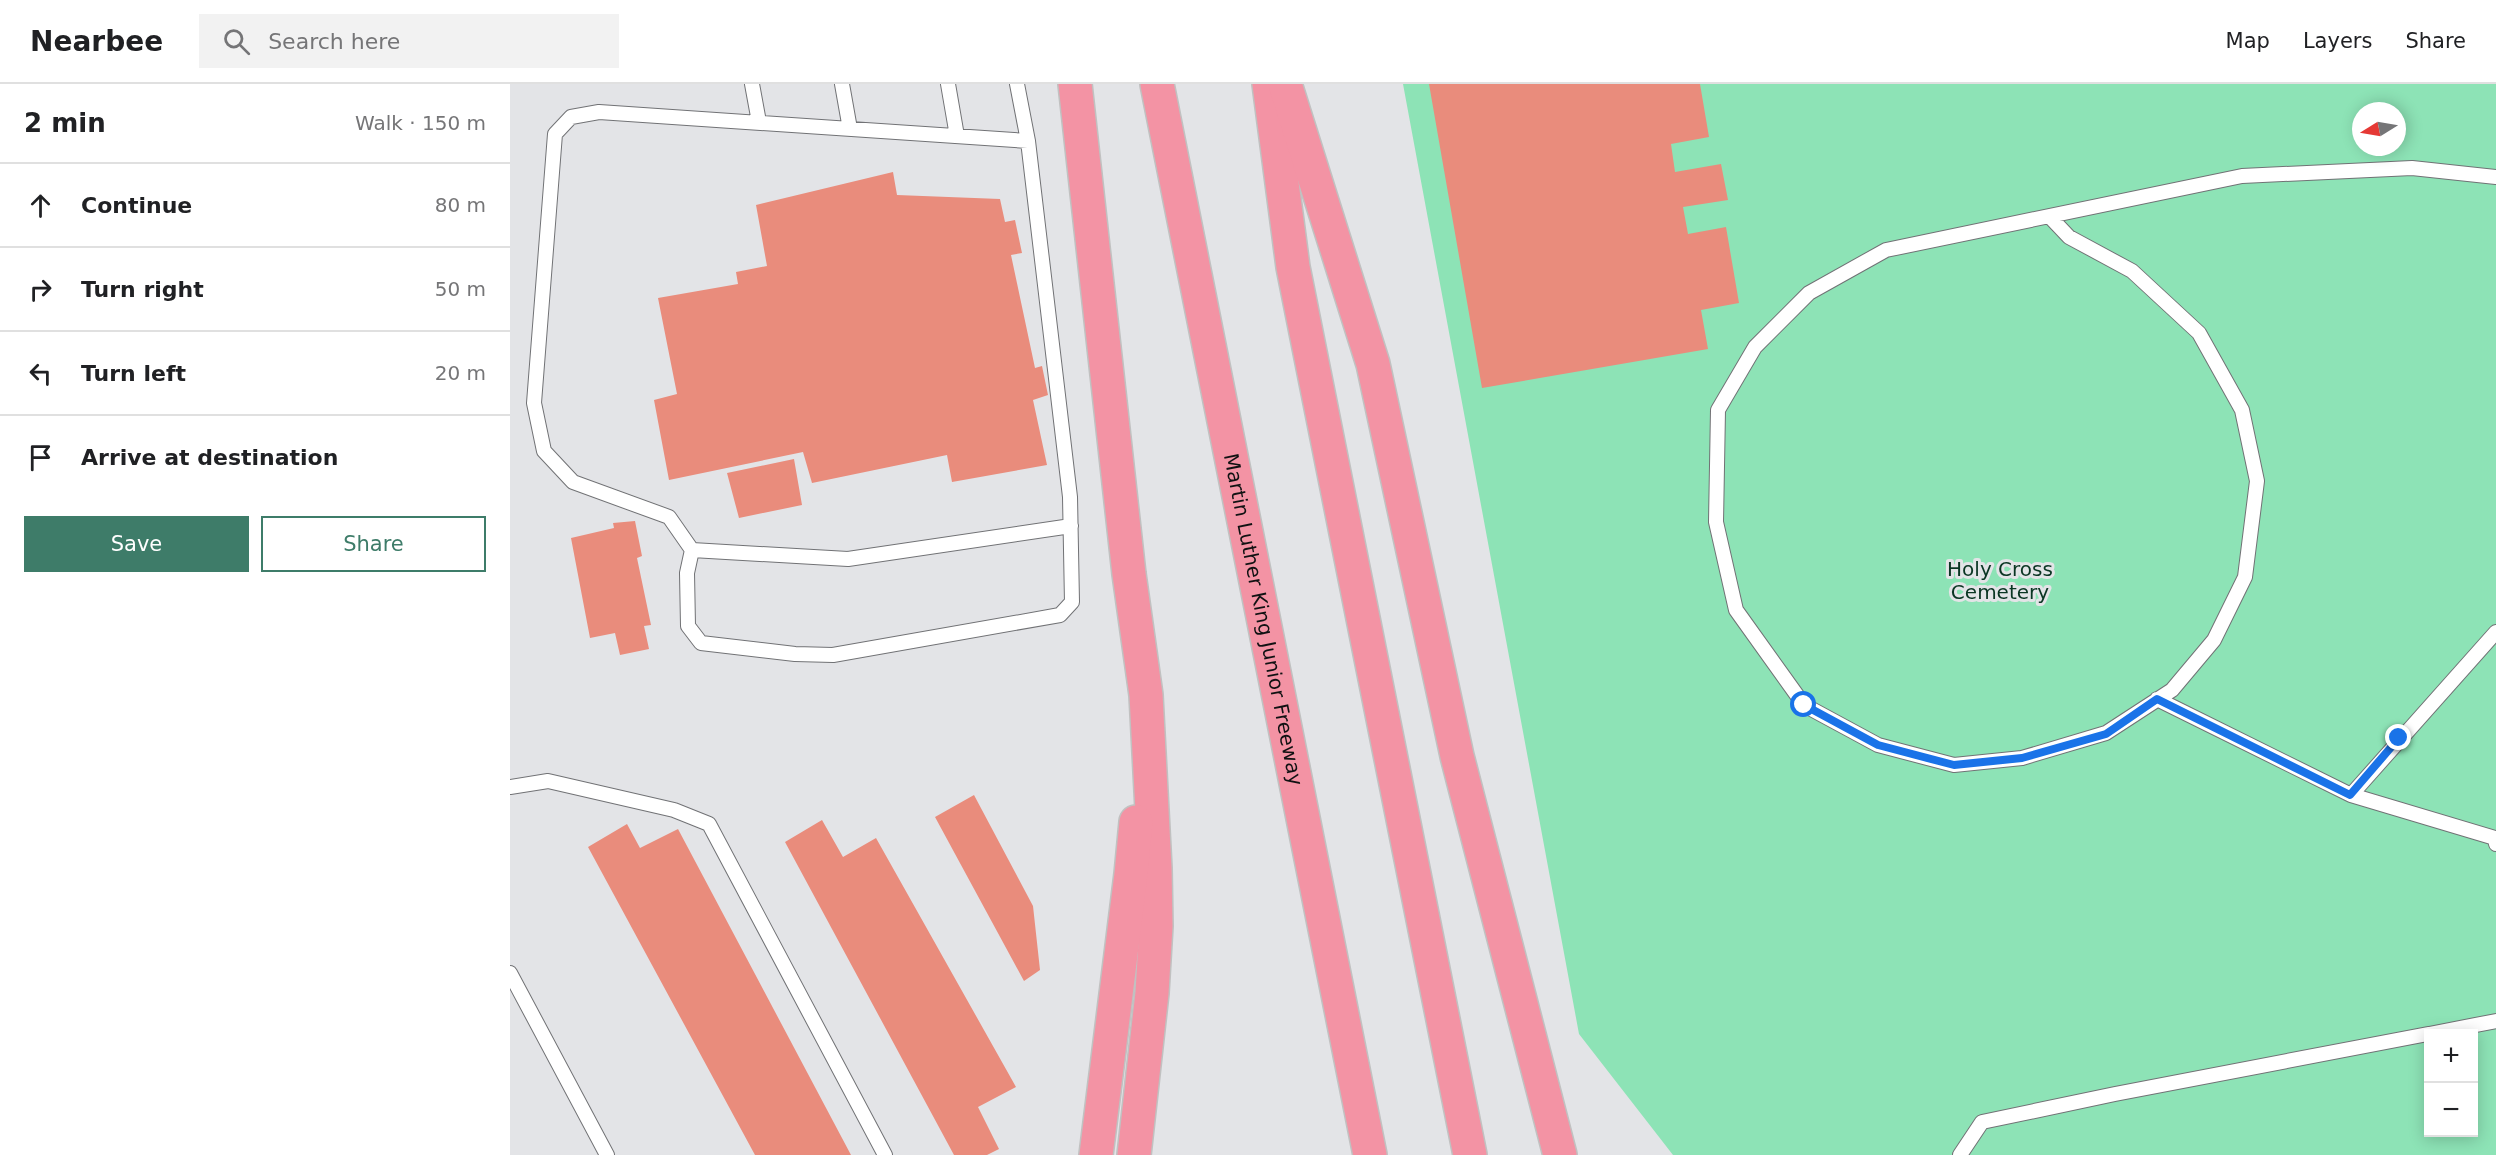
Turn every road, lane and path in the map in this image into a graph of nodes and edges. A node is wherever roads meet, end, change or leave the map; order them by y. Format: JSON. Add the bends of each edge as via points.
{"nodes":[{"id":1,"x":752,"y":84,"type":"edge"},
{"id":2,"x":842,"y":84,"type":"edge"},
{"id":3,"x":948,"y":84,"type":"edge"},
{"id":4,"x":1017,"y":84,"type":"edge"},
{"id":5,"x":1075,"y":84,"type":"edge"},
{"id":6,"x":1157,"y":84,"type":"edge"},
{"id":7,"x":1269,"y":84,"type":"edge"},
{"id":8,"x":1285,"y":84,"type":"edge"},
{"id":9,"x":759,"y":122,"type":"junction"},
{"id":10,"x":850,"y":129,"type":"junction"},
{"id":11,"x":957,"y":136,"type":"junction"},
{"id":12,"x":1028,"y":141,"type":"junction"},
{"id":13,"x":2496,"y":177,"type":"edge"},
{"id":14,"x":2050,"y":217,"type":"junction"},
{"id":15,"x":1071,"y":526,"type":"junction"},
{"id":16,"x":692,"y":550,"type":"junction"},
{"id":17,"x":2496,"y":632,"type":"edge"},
{"id":18,"x":1146,"y":695,"type":"junction"},
{"id":19,"x":2157,"y":699,"type":"junction"},
{"id":20,"x":510,"y":787,"type":"edge"},
{"id":21,"x":2350,"y":795,"type":"junction"},
{"id":22,"x":2496,"y":840,"type":"edge"},
{"id":23,"x":1485,"y":869,"type":"junction"},
{"id":24,"x":510,"y":973,"type":"edge"},
{"id":25,"x":2496,"y":1021,"type":"edge"},
{"id":26,"x":2455,"y":1029,"type":"edge"},
{"id":27,"x":2424,"y":1035,"type":"edge"},
{"id":28,"x":607,"y":1155,"type":"edge"},
{"id":29,"x":885,"y":1155,"type":"edge"},
{"id":30,"x":1096,"y":1155,"type":"edge"},
{"id":31,"x":1134,"y":1155,"type":"edge"},
{"id":32,"x":1370,"y":1155,"type":"edge"},
{"id":33,"x":1470,"y":1155,"type":"edge"},
{"id":34,"x":1560,"y":1155,"type":"edge"},
{"id":35,"x":1584,"y":1155,"type":"edge"},
{"id":36,"x":1960,"y":1155,"type":"edge"}],
"edges":[{"from":1,"to":9,"type":"lane"},
{"from":2,"to":10,"type":"lane"},
{"from":3,"to":11,"type":"lane"},
{"from":4,"to":12,"type":"lane"},
{"from":5,"to":18,"type":"highway"},
{"from":6,"to":32,"type":"highway","name":"Martin Luther King Junior Freeway"},
{"from":7,"to":33,"type":"highway","via":[[1293,267]]},
{"from":8,"to":23,"type":"highway","via":[[1373,364]]},
{"from":9,"to":10,"type":"lane"},
{"from":9,"to":16,"type":"lane","via":[[599,112],[571,117],[555,134],[534,403],[544,451],[573,482],[669,517]]},
{"from":10,"to":11,"type":"lane"},
{"from":11,"to":12,"type":"lane"},
{"from":12,"to":15,"type":"lane"},
{"from":13,"to":14,"type":"lane","via":[[2412,168],[2242,176]]},
{"from":14,"to":19,"type":"lane","via":[[2069,237],[2132,272],[2199,333],[2242,410],[2257,481],[2245,577],[2214,640],[2172,690]]},
{"from":14,"to":19,"type":"lane","via":[[1886,250],[1809,293],[1755,347],[1718,410],[1716,522],[1736,610],[1804,705],[1878,745],[1954,765],[2022,758],[2106,734]]},
{"from":15,"to":16,"type":"lane","via":[[848,559]]},
{"from":15,"to":16,"type":"lane","via":[[1072,602],[1060,615],[833,655],[701,643],[688,626],[687,573]]},
{"from":17,"to":21,"type":"lane"},
{"from":18,"to":30,"type":"highway","via":[[1131,874]]},
{"from":18,"to":31,"type":"highway","via":[[1156,926]]},
{"from":19,"to":21,"type":"lane"},
{"from":20,"to":29,"type":"lane","via":[[548,781],[674,810],[709,824]]},
{"from":21,"to":22,"type":"lane"},
{"from":23,"to":34,"type":"highway"},
{"from":23,"to":35,"type":"highway"},
{"from":24,"to":28,"type":"lane"},
{"from":25,"to":26,"type":"lane"},
{"from":27,"to":36,"type":"lane","via":[[1982,1122]]}]}
